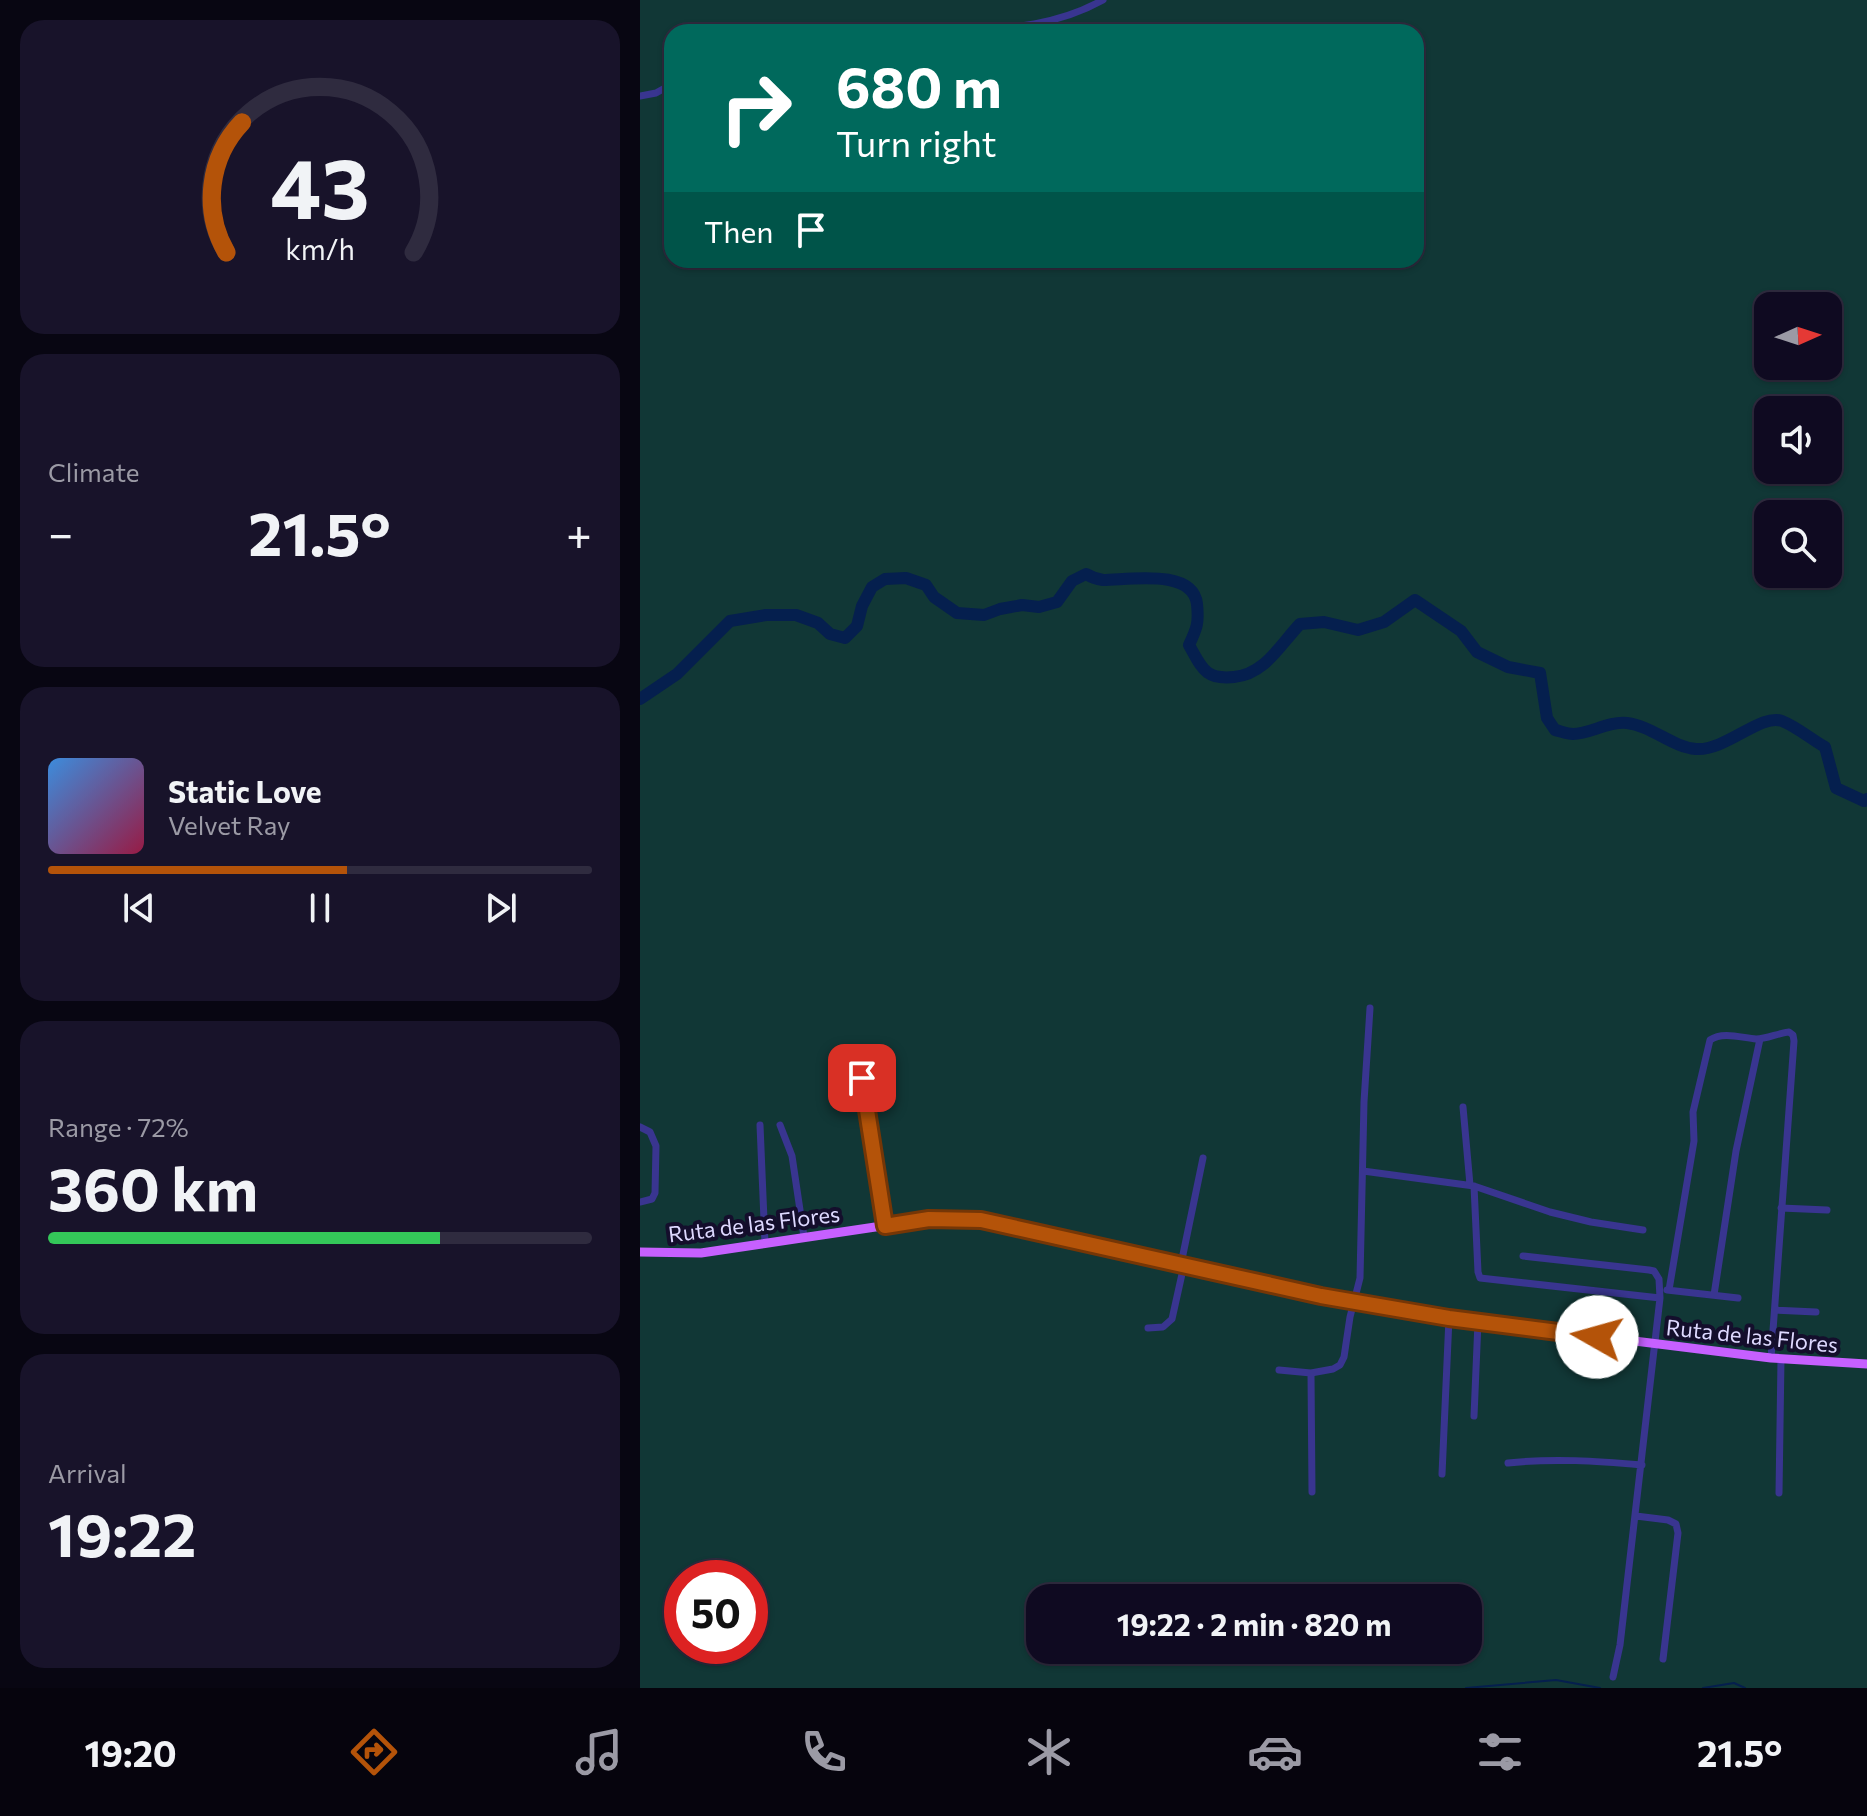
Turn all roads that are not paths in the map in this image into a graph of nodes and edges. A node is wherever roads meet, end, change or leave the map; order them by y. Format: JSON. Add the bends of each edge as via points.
{"nodes":[{"id":1,"x":1103,"y":0,"type":"edge"},
{"id":2,"x":1038,"y":24,"type":"edge"},
{"id":3,"x":664,"y":88,"type":"edge"},
{"id":4,"x":640,"y":96,"type":"edge"},
{"id":5,"x":1370,"y":1008,"type":"dead end"},
{"id":6,"x":1760,"y":1039,"type":"junction"},
{"id":7,"x":862,"y":1078,"type":"dead end"},
{"id":8,"x":1463,"y":1107,"type":"dead end"},
{"id":9,"x":760,"y":1125,"type":"dead end"},
{"id":10,"x":780,"y":1125,"type":"dead end"},
{"id":11,"x":640,"y":1127,"type":"edge"},
{"id":12,"x":1203,"y":1158,"type":"dead end"},
{"id":13,"x":1363,"y":1171,"type":"junction"},
{"id":14,"x":1472,"y":1186,"type":"junction"},
{"id":15,"x":640,"y":1202,"type":"edge"},
{"id":16,"x":1781,"y":1208,"type":"junction"},
{"id":17,"x":1827,"y":1210,"type":"dead end"},
{"id":18,"x":885,"y":1226,"type":"junction"},
{"id":19,"x":1643,"y":1230,"type":"dead end"},
{"id":20,"x":804,"y":1237,"type":"junction"},
{"id":21,"x":765,"y":1244,"type":"junction"},
{"id":22,"x":640,"y":1252,"type":"edge"},
{"id":23,"x":1523,"y":1256,"type":"dead end"},
{"id":24,"x":1182,"y":1265,"type":"junction"},
{"id":25,"x":1663,"y":1293,"type":"junction"},
{"id":26,"x":1714,"y":1295,"type":"junction"},
{"id":27,"x":1738,"y":1298,"type":"dead end"},
{"id":28,"x":1353,"y":1302,"type":"junction"},
{"id":29,"x":1775,"y":1310,"type":"junction"},
{"id":30,"x":1816,"y":1312,"type":"dead end"},
{"id":31,"x":1449,"y":1318,"type":"junction"},
{"id":32,"x":1478,"y":1322,"type":"junction"},
{"id":33,"x":1148,"y":1328,"type":"dead end"},
{"id":34,"x":1656,"y":1344,"type":"junction"},
{"id":35,"x":1776,"y":1358,"type":"junction"},
{"id":36,"x":1867,"y":1364,"type":"edge"},
{"id":37,"x":1279,"y":1370,"type":"dead end"},
{"id":38,"x":1311,"y":1373,"type":"junction"},
{"id":39,"x":1474,"y":1416,"type":"dead end"},
{"id":40,"x":1508,"y":1463,"type":"dead end"},
{"id":41,"x":1642,"y":1465,"type":"junction"},
{"id":42,"x":1442,"y":1474,"type":"dead end"},
{"id":43,"x":1312,"y":1492,"type":"dead end"},
{"id":44,"x":1779,"y":1493,"type":"dead end"},
{"id":45,"x":1636,"y":1516,"type":"junction"},
{"id":46,"x":1663,"y":1659,"type":"dead end"},
{"id":47,"x":1613,"y":1677,"type":"dead end"}],
"edges":[{"from":1,"to":2,"type":"street","via":[[1078,14]]},
{"from":3,"to":4,"type":"street"},
{"from":5,"to":13,"type":"street"},
{"from":6,"to":16,"type":"street","via":[[1789,1032],[1794,1041]]},
{"from":6,"to":25,"type":"street","via":[[1716,1036],[1707,1049]]},
{"from":6,"to":26,"type":"street"},
{"from":7,"to":18,"type":"street"},
{"from":8,"to":14,"type":"street"},
{"from":9,"to":21,"type":"street"},
{"from":10,"to":20,"type":"street","via":[[792,1156]]},
{"from":11,"to":15,"type":"street","via":[[650,1132],[656,1146],[655,1193]]},
{"from":12,"to":24,"type":"street"},
{"from":13,"to":14,"type":"street"},
{"from":13,"to":28,"type":"street","via":[[1360,1278]]},
{"from":14,"to":19,"type":"street","via":[[1550,1212]]},
{"from":14,"to":25,"type":"street","via":[[1480,1278]]},
{"from":16,"to":17,"type":"street"},
{"from":16,"to":29,"type":"street"},
{"from":18,"to":20,"type":"main road","name":"Ruta de las Flores"},
{"from":18,"to":24,"type":"main road","name":"Ruta de las Flores","via":[[929,1219],[981,1220]]},
{"from":20,"to":21,"type":"main road","name":"Ruta de las Flores"},
{"from":21,"to":22,"type":"main road","name":"Ruta de las Flores","via":[[689,1254]]},
{"from":23,"to":25,"type":"street","via":[[1649,1270],[1657,1275]]},
{"from":24,"to":28,"type":"main road","name":"Ruta de las Flores"},
{"from":24,"to":33,"type":"street","via":[[1172,1319],[1163,1327]]},
{"from":25,"to":26,"type":"street"},
{"from":25,"to":34,"type":"street"},
{"from":26,"to":27,"type":"street"},
{"from":28,"to":31,"type":"main road","name":"Ruta de las Flores"},
{"from":28,"to":38,"type":"street","via":[[1340,1365]]},
{"from":29,"to":30,"type":"street"},
{"from":29,"to":35,"type":"street"},
{"from":31,"to":32,"type":"main road","name":"Ruta de las Flores"},
{"from":31,"to":42,"type":"street"},
{"from":32,"to":34,"type":"main road","name":"Ruta de las Flores"},
{"from":32,"to":39,"type":"street"},
{"from":34,"to":35,"type":"main road","name":"Ruta de las Flores"},
{"from":34,"to":41,"type":"street"},
{"from":35,"to":36,"type":"main road","name":"Ruta de las Flores"},
{"from":35,"to":44,"type":"street"},
{"from":37,"to":38,"type":"street"},
{"from":38,"to":43,"type":"street"},
{"from":40,"to":41,"type":"street","via":[[1588,1460]]},
{"from":41,"to":45,"type":"street"},
{"from":45,"to":46,"type":"street","via":[[1668,1520],[1678,1533]]},
{"from":45,"to":47,"type":"street"}]}
